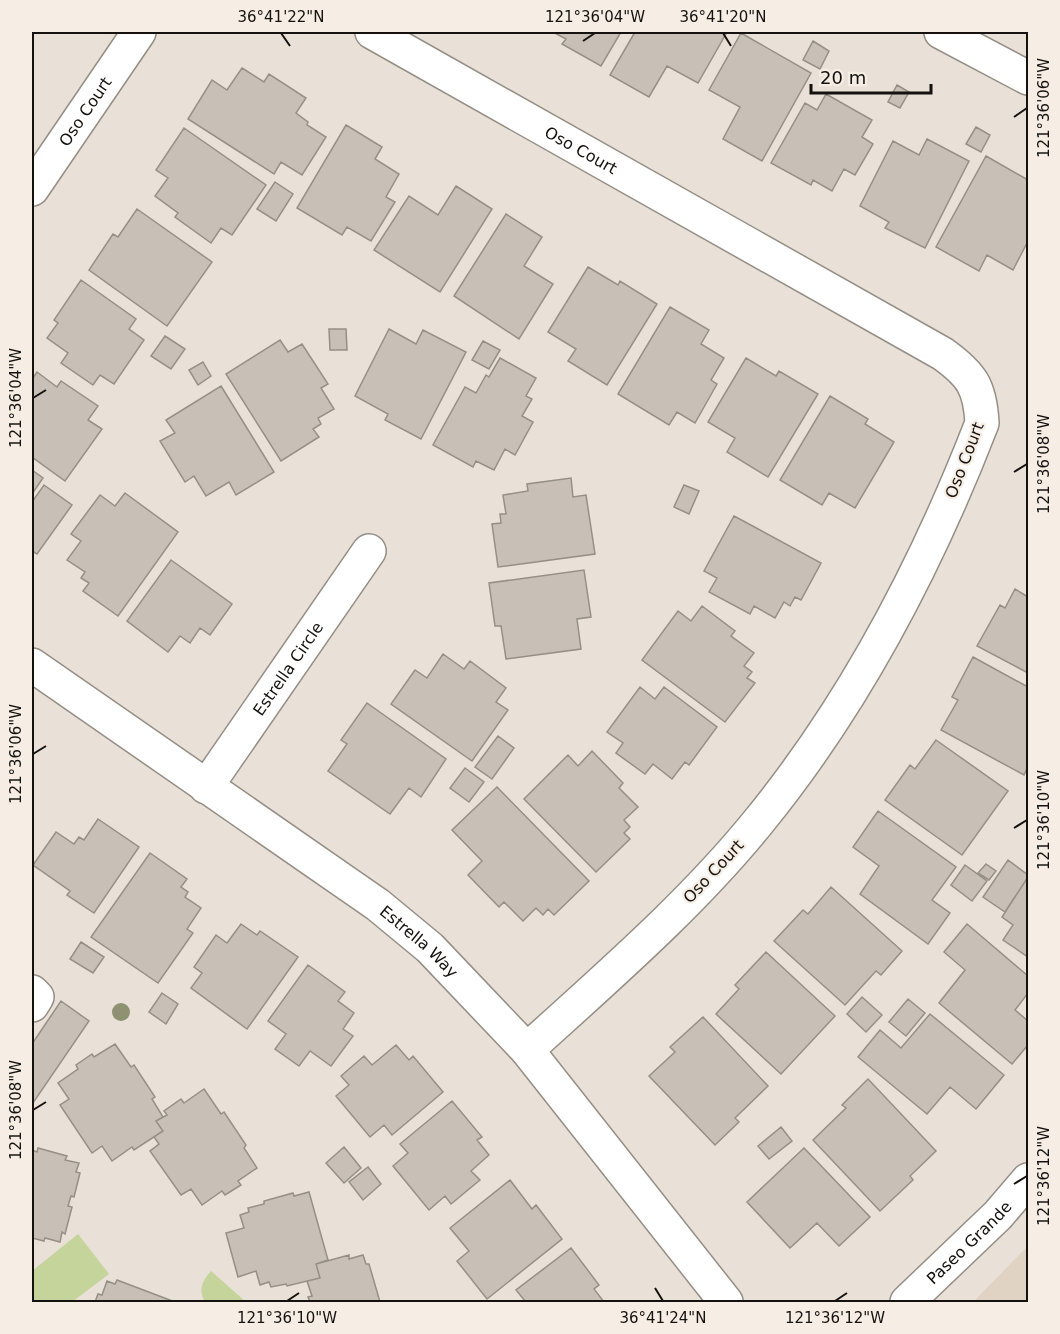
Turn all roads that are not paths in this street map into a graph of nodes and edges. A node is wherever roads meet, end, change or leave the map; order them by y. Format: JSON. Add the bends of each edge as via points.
{"nodes":[{"id":1,"x":139,"y":32,"type":"edge"},
{"id":2,"x":372,"y":32,"type":"edge"},
{"id":3,"x":941,"y":32,"type":"edge"},
{"id":4,"x":1029,"y":78,"type":"edge"},
{"id":5,"x":32,"y":189,"type":"edge"},
{"id":6,"x":369,"y":551,"type":"dead end"},
{"id":7,"x":32,"y":665,"type":"edge"},
{"id":8,"x":206,"y":787,"type":"junction"},
{"id":9,"x":32,"y":992,"type":"edge"},
{"id":10,"x":32,"y":1005,"type":"edge"},
{"id":11,"x":527,"y":1050,"type":"junction"},
{"id":12,"x":1029,"y":1180,"type":"edge"},
{"id":13,"x":726,"y":1302,"type":"edge"},
{"id":14,"x":907,"y":1302,"type":"edge"}],
"edges":[{"from":1,"to":5,"type":"street","name":"Oso Court"},
{"from":2,"to":11,"type":"street","name":"Oso Court","via":[[944,354],[972,381],[981,400],[982,423],[913,581],[850,694],[808,756],[759,821],[696,891]]},
{"from":3,"to":4,"type":"street"},
{"from":6,"to":8,"type":"street","name":"Estrella Circle"},
{"from":7,"to":8,"type":"street","name":"Estrella Way"},
{"from":8,"to":11,"type":"street","name":"Estrella Way","via":[[378,905],[430,948]]},
{"from":9,"to":10,"type":"street","via":[[38,997]]},
{"from":11,"to":13,"type":"street","name":"Estrella Way"},
{"from":12,"to":14,"type":"street","name":"Paseo Grande"}]}
